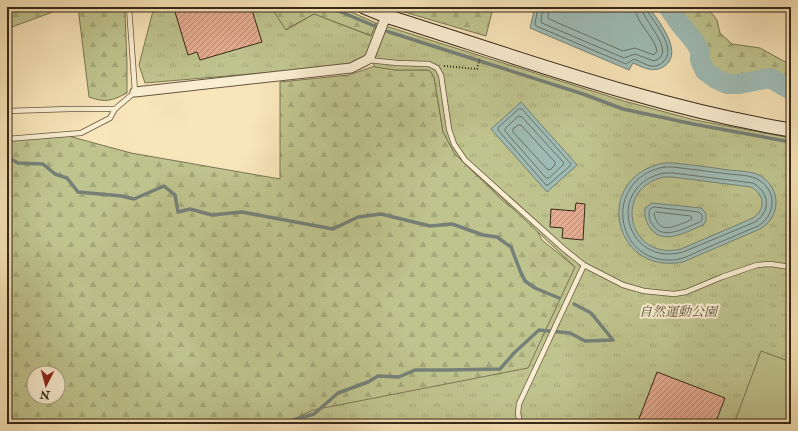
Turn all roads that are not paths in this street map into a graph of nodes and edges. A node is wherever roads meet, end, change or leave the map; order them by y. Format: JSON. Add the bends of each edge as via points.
{"nodes":[{"id":1,"x":129,"y":7,"type":"edge"},
{"id":2,"x":364,"y":7,"type":"edge"},
{"id":3,"x":384,"y":21,"type":"junction"},
{"id":4,"x":367,"y":60,"type":"junction"},
{"id":5,"x":135,"y":92,"type":"junction"},
{"id":6,"x":115,"y":109,"type":"junction"},
{"id":7,"x":7,"y":111,"type":"edge"},
{"id":8,"x":791,"y":130,"type":"edge"},
{"id":9,"x":7,"y":139,"type":"edge"},
{"id":10,"x":584,"y":265,"type":"junction"},
{"id":11,"x":791,"y":267,"type":"edge"},
{"id":12,"x":520,"y":424,"type":"edge"}],
"edges":[{"from":1,"to":5,"type":"lane"},
{"from":2,"to":3,"type":"street"},
{"from":3,"to":4,"type":"street","via":[[376,45]]},
{"from":3,"to":8,"type":"street","via":[[691,110]]},
{"from":4,"to":5,"type":"street","via":[[351,68],[335,71]]},
{"from":4,"to":10,"type":"lane","via":[[429,64],[437,68],[441,75],[449,129],[454,144],[465,160]]},
{"from":5,"to":6,"type":"lane"},
{"from":6,"to":7,"type":"lane"},
{"from":6,"to":9,"type":"lane","via":[[110,118],[81,133]]},
{"from":10,"to":11,"type":"lane","via":[[623,285],[644,291],[674,294],[686,292],[756,265]]},
{"from":10,"to":12,"type":"lane","via":[[519,404]]}]}
